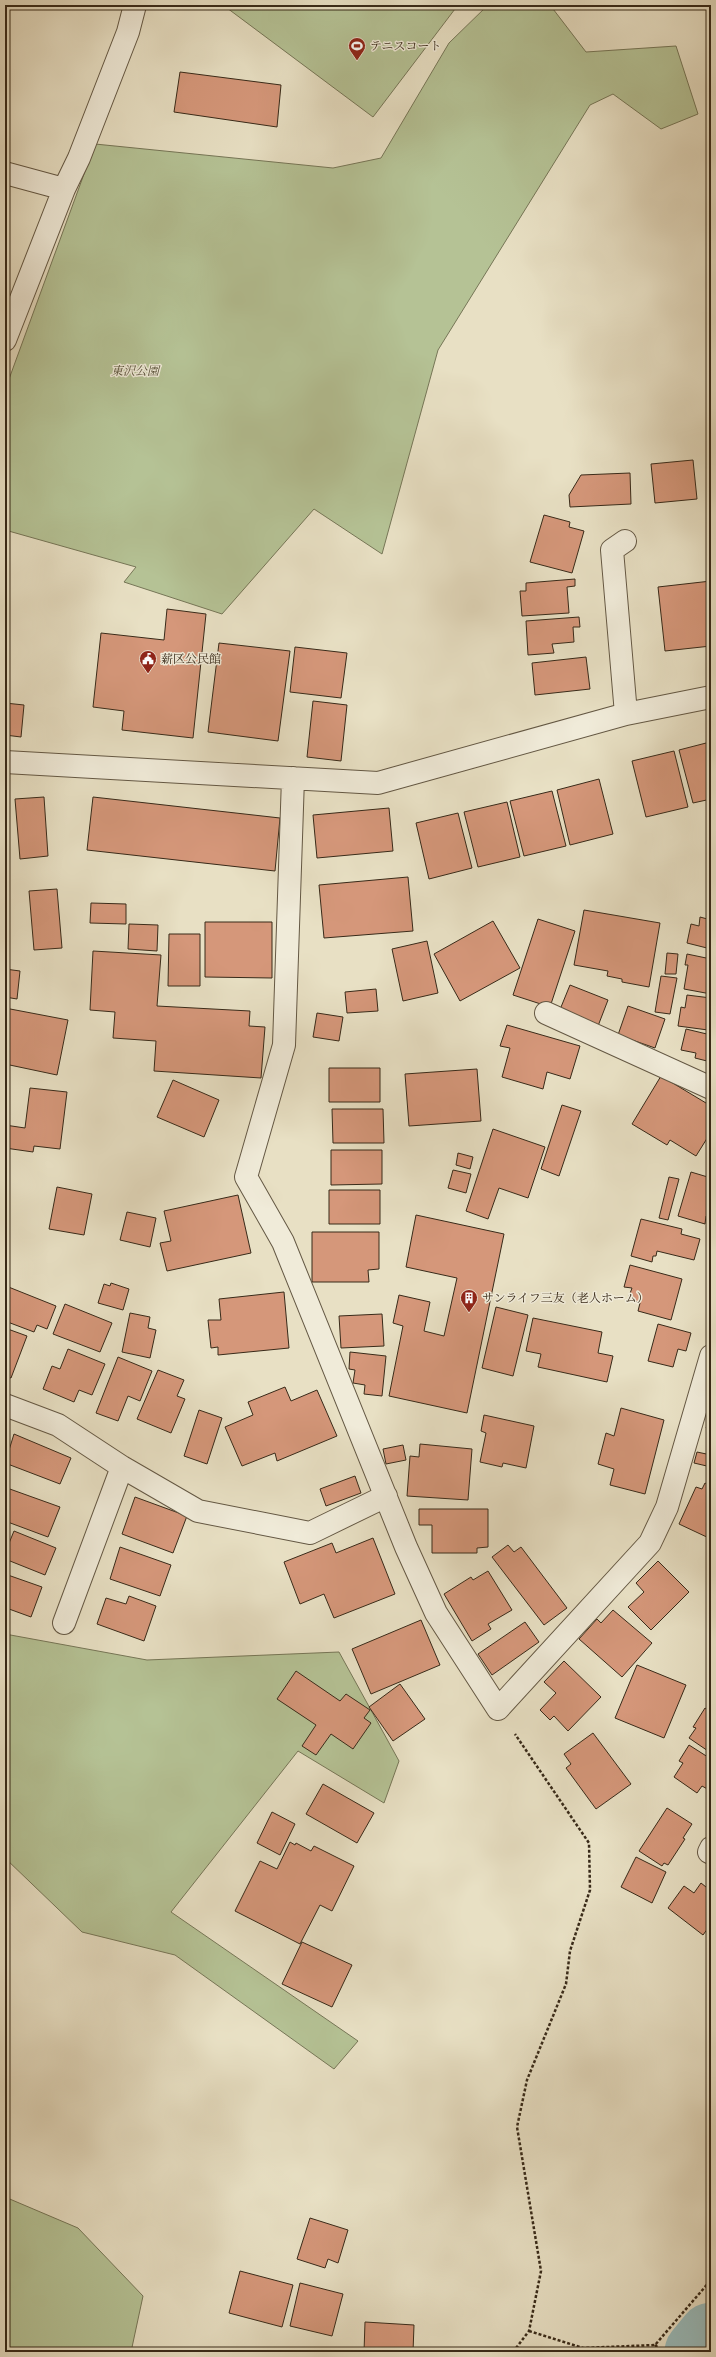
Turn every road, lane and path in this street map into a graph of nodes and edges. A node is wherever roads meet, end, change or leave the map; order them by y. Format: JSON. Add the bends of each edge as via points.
{"nodes":[{"id":1,"x":135,"y":5,"type":"edge"},
{"id":2,"x":5,"y":173,"type":"edge"},
{"id":3,"x":64,"y":189,"type":"junction"},
{"id":4,"x":5,"y":340,"type":"edge"},
{"id":5,"x":625,"y":541,"type":"dead end"},
{"id":6,"x":711,"y":697,"type":"edge"},
{"id":7,"x":626,"y":714,"type":"junction"},
{"id":8,"x":5,"y":762,"type":"edge"},
{"id":9,"x":293,"y":778,"type":"junction"},
{"id":10,"x":546,"y":1013,"type":"dead end"},
{"id":11,"x":711,"y":1088,"type":"edge"},
{"id":12,"x":711,"y":1356,"type":"edge"},
{"id":13,"x":5,"y":1405,"type":"edge"},
{"id":14,"x":122,"y":1466,"type":"junction"},
{"id":15,"x":386,"y":1496,"type":"junction"},
{"id":16,"x":64,"y":1623,"type":"dead end"},
{"id":17,"x":498,"y":1709,"type":"junction"},
{"id":18,"x":711,"y":1848,"type":"edge"},
{"id":19,"x":711,"y":1853,"type":"edge"},
{"id":20,"x":711,"y":2280,"type":"edge"},
{"id":21,"x":529,"y":2331,"type":"junction"},
{"id":22,"x":655,"y":2345,"type":"junction"},
{"id":23,"x":513,"y":2352,"type":"edge"},
{"id":24,"x":663,"y":2352,"type":"edge"}],
"edges":[{"from":1,"to":3,"type":"street","via":[[128,32],[79,158]]},
{"from":2,"to":3,"type":"street"},
{"from":3,"to":4,"type":"street"},
{"from":5,"to":7,"type":"street","via":[[612,550]]},
{"from":6,"to":7,"type":"street"},
{"from":7,"to":9,"type":"street","via":[[378,783]]},
{"from":8,"to":9,"type":"street"},
{"from":9,"to":15,"type":"street","via":[[284,1045],[246,1177],[283,1242]]},
{"from":10,"to":11,"type":"street"},
{"from":12,"to":17,"type":"street","via":[[667,1507],[650,1543]]},
{"from":13,"to":14,"type":"street","via":[[58,1425]]},
{"from":14,"to":15,"type":"street","via":[[198,1511],[310,1533]]},
{"from":14,"to":16,"type":"street"},
{"from":15,"to":17,"type":"street","via":[[436,1614]]},
{"from":17,"to":21,"type":"path","via":[[589,1844],[590,1890],[570,1951],[566,1984],[527,2080],[517,2127],[541,2271]]},
{"from":18,"to":19,"type":"street"},
{"from":20,"to":22,"type":"path"},
{"from":21,"to":22,"type":"path","via":[[583,2348]]},
{"from":21,"to":23,"type":"path"},
{"from":22,"to":24,"type":"path"}]}
